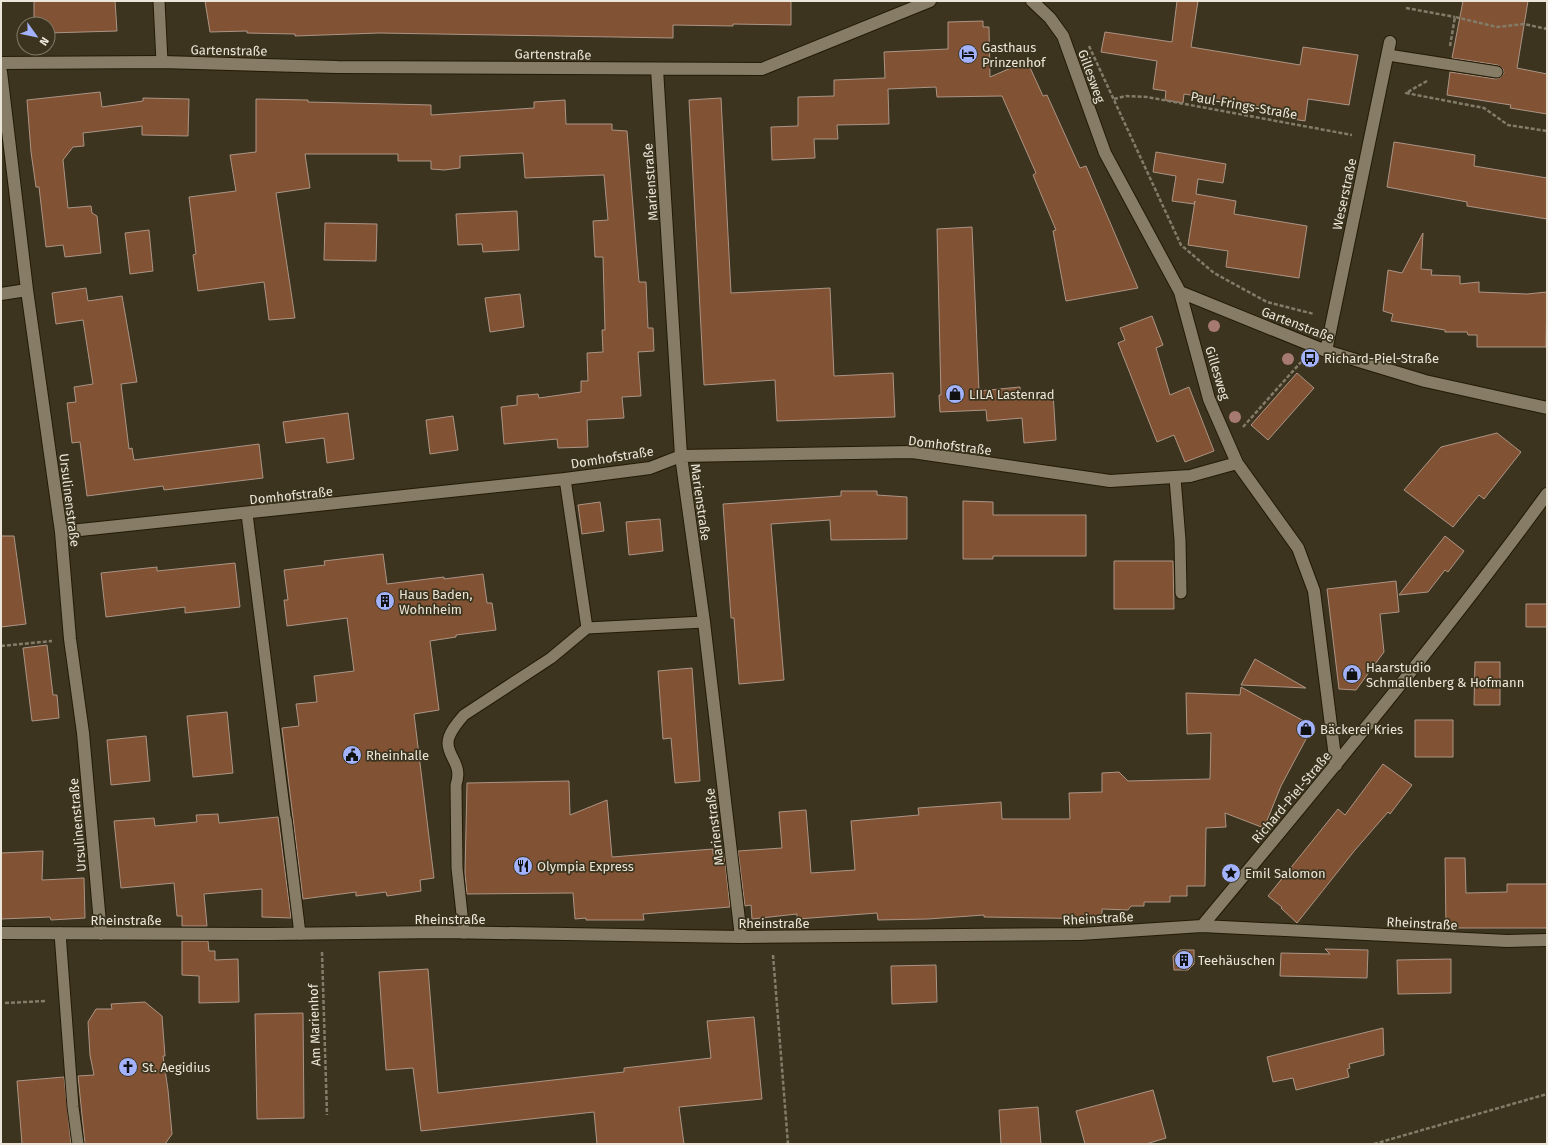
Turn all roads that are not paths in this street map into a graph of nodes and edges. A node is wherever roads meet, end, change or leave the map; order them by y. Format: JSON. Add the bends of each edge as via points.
{"nodes":[{"id":1,"x":159,"y":1,"type":"edge"},
{"id":2,"x":930,"y":1,"type":"edge"},
{"id":3,"x":1032,"y":1,"type":"edge"},
{"id":4,"x":1390,"y":42,"type":"dead end"},
{"id":5,"x":1388,"y":54,"type":"junction"},
{"id":6,"x":162,"y":62,"type":"junction"},
{"id":7,"x":1,"y":63,"type":"edge"},
{"id":8,"x":657,"y":69,"type":"junction"},
{"id":9,"x":1,"y":72,"type":"edge"},
{"id":10,"x":1497,"y":72,"type":"dead end"},
{"id":11,"x":27,"y":290,"type":"junction"},
{"id":12,"x":1180,"y":292,"type":"junction"},
{"id":13,"x":1,"y":294,"type":"edge"},
{"id":14,"x":1326,"y":351,"type":"junction"},
{"id":15,"x":1547,"y":408,"type":"edge"},
{"id":16,"x":681,"y":456,"type":"junction"},
{"id":17,"x":1237,"y":463,"type":"junction"},
{"id":18,"x":1175,"y":478,"type":"junction"},
{"id":19,"x":565,"y":479,"type":"junction"},
{"id":20,"x":1547,"y":494,"type":"edge"},
{"id":21,"x":246,"y":514,"type":"junction"},
{"id":22,"x":61,"y":532,"type":"junction"},
{"id":23,"x":1181,"y":593,"type":"dead end"},
{"id":24,"x":704,"y":622,"type":"junction"},
{"id":25,"x":587,"y":628,"type":"junction"},
{"id":26,"x":1336,"y":765,"type":"junction"},
{"id":27,"x":1202,"y":926,"type":"junction"},
{"id":28,"x":1,"y":933,"type":"edge"},
{"id":29,"x":60,"y":933,"type":"junction"},
{"id":30,"x":464,"y":933,"type":"junction"},
{"id":31,"x":101,"y":934,"type":"junction"},
{"id":32,"x":300,"y":934,"type":"junction"},
{"id":33,"x":741,"y":937,"type":"junction"},
{"id":34,"x":1547,"y":940,"type":"edge"},
{"id":35,"x":78,"y":1144,"type":"edge"}],
"edges":[{"from":1,"to":6,"type":"lane"},
{"from":2,"to":8,"type":"street","name":"Gartenstraße","via":[[762,69]]},
{"from":3,"to":12,"type":"street","name":"Gillesweg","via":[[1050,18],[1063,36],[1105,153]]},
{"from":4,"to":5,"type":"street","name":"Weserstraße"},
{"from":5,"to":10,"type":"lane"},
{"from":5,"to":14,"type":"street","name":"Weserstraße"},
{"from":6,"to":7,"type":"street","name":"Gartenstraße"},
{"from":6,"to":8,"type":"street","name":"Gartenstraße","via":[[337,67]]},
{"from":8,"to":16,"type":"street","name":"Marienstraße"},
{"from":9,"to":11,"type":"street","name":"Ursulinenstraße"},
{"from":11,"to":13,"type":"street"},
{"from":11,"to":22,"type":"street","name":"Ursulinenstraße"},
{"from":12,"to":14,"type":"street","name":"Gartenstraße"},
{"from":12,"to":17,"type":"street","name":"Gillesweg","via":[[1209,399]]},
{"from":14,"to":15,"type":"street","name":"Gartenstraße","via":[[1426,381]]},
{"from":16,"to":18,"type":"street","name":"Domhofstraße","via":[[912,452],[1110,481]]},
{"from":16,"to":19,"type":"street","name":"Domhofstraße","via":[[650,468]]},
{"from":16,"to":24,"type":"street","name":"Marienstraße"},
{"from":17,"to":18,"type":"street","name":"Domhofstraße"},
{"from":17,"to":26,"type":"street","name":"Gillesweg","via":[[1298,548],[1314,591]]},
{"from":18,"to":23,"type":"lane"},
{"from":19,"to":21,"type":"street","name":"Domhofstraße"},
{"from":19,"to":25,"type":"lane"},
{"from":20,"to":26,"type":"street","name":"Richard-Piel-Straße","via":[[1487,576]]},
{"from":21,"to":22,"type":"street","name":"Domhofstraße"},
{"from":21,"to":32,"type":"lane"},
{"from":22,"to":31,"type":"street","name":"Ursulinenstraße"},
{"from":24,"to":25,"type":"lane"},
{"from":24,"to":33,"type":"street","name":"Marienstraße"},
{"from":25,"to":30,"type":"lane","via":[[551,658],[464,715],[454,727],[448,742],[459,775],[456,785],[457,868]]},
{"from":26,"to":27,"type":"street","name":"Richard-Piel-Straße"},
{"from":27,"to":33,"type":"street","name":"Rheinstraße","via":[[1080,934]]},
{"from":27,"to":34,"type":"street","name":"Rheinstraße","via":[[1499,941]]},
{"from":28,"to":29,"type":"street","name":"Rheinstraße"},
{"from":29,"to":31,"type":"street","name":"Rheinstraße"},
{"from":29,"to":35,"type":"lane"},
{"from":30,"to":32,"type":"street","name":"Rheinstraße"},
{"from":30,"to":33,"type":"street","name":"Rheinstraße"},
{"from":31,"to":32,"type":"street","name":"Rheinstraße"}]}
